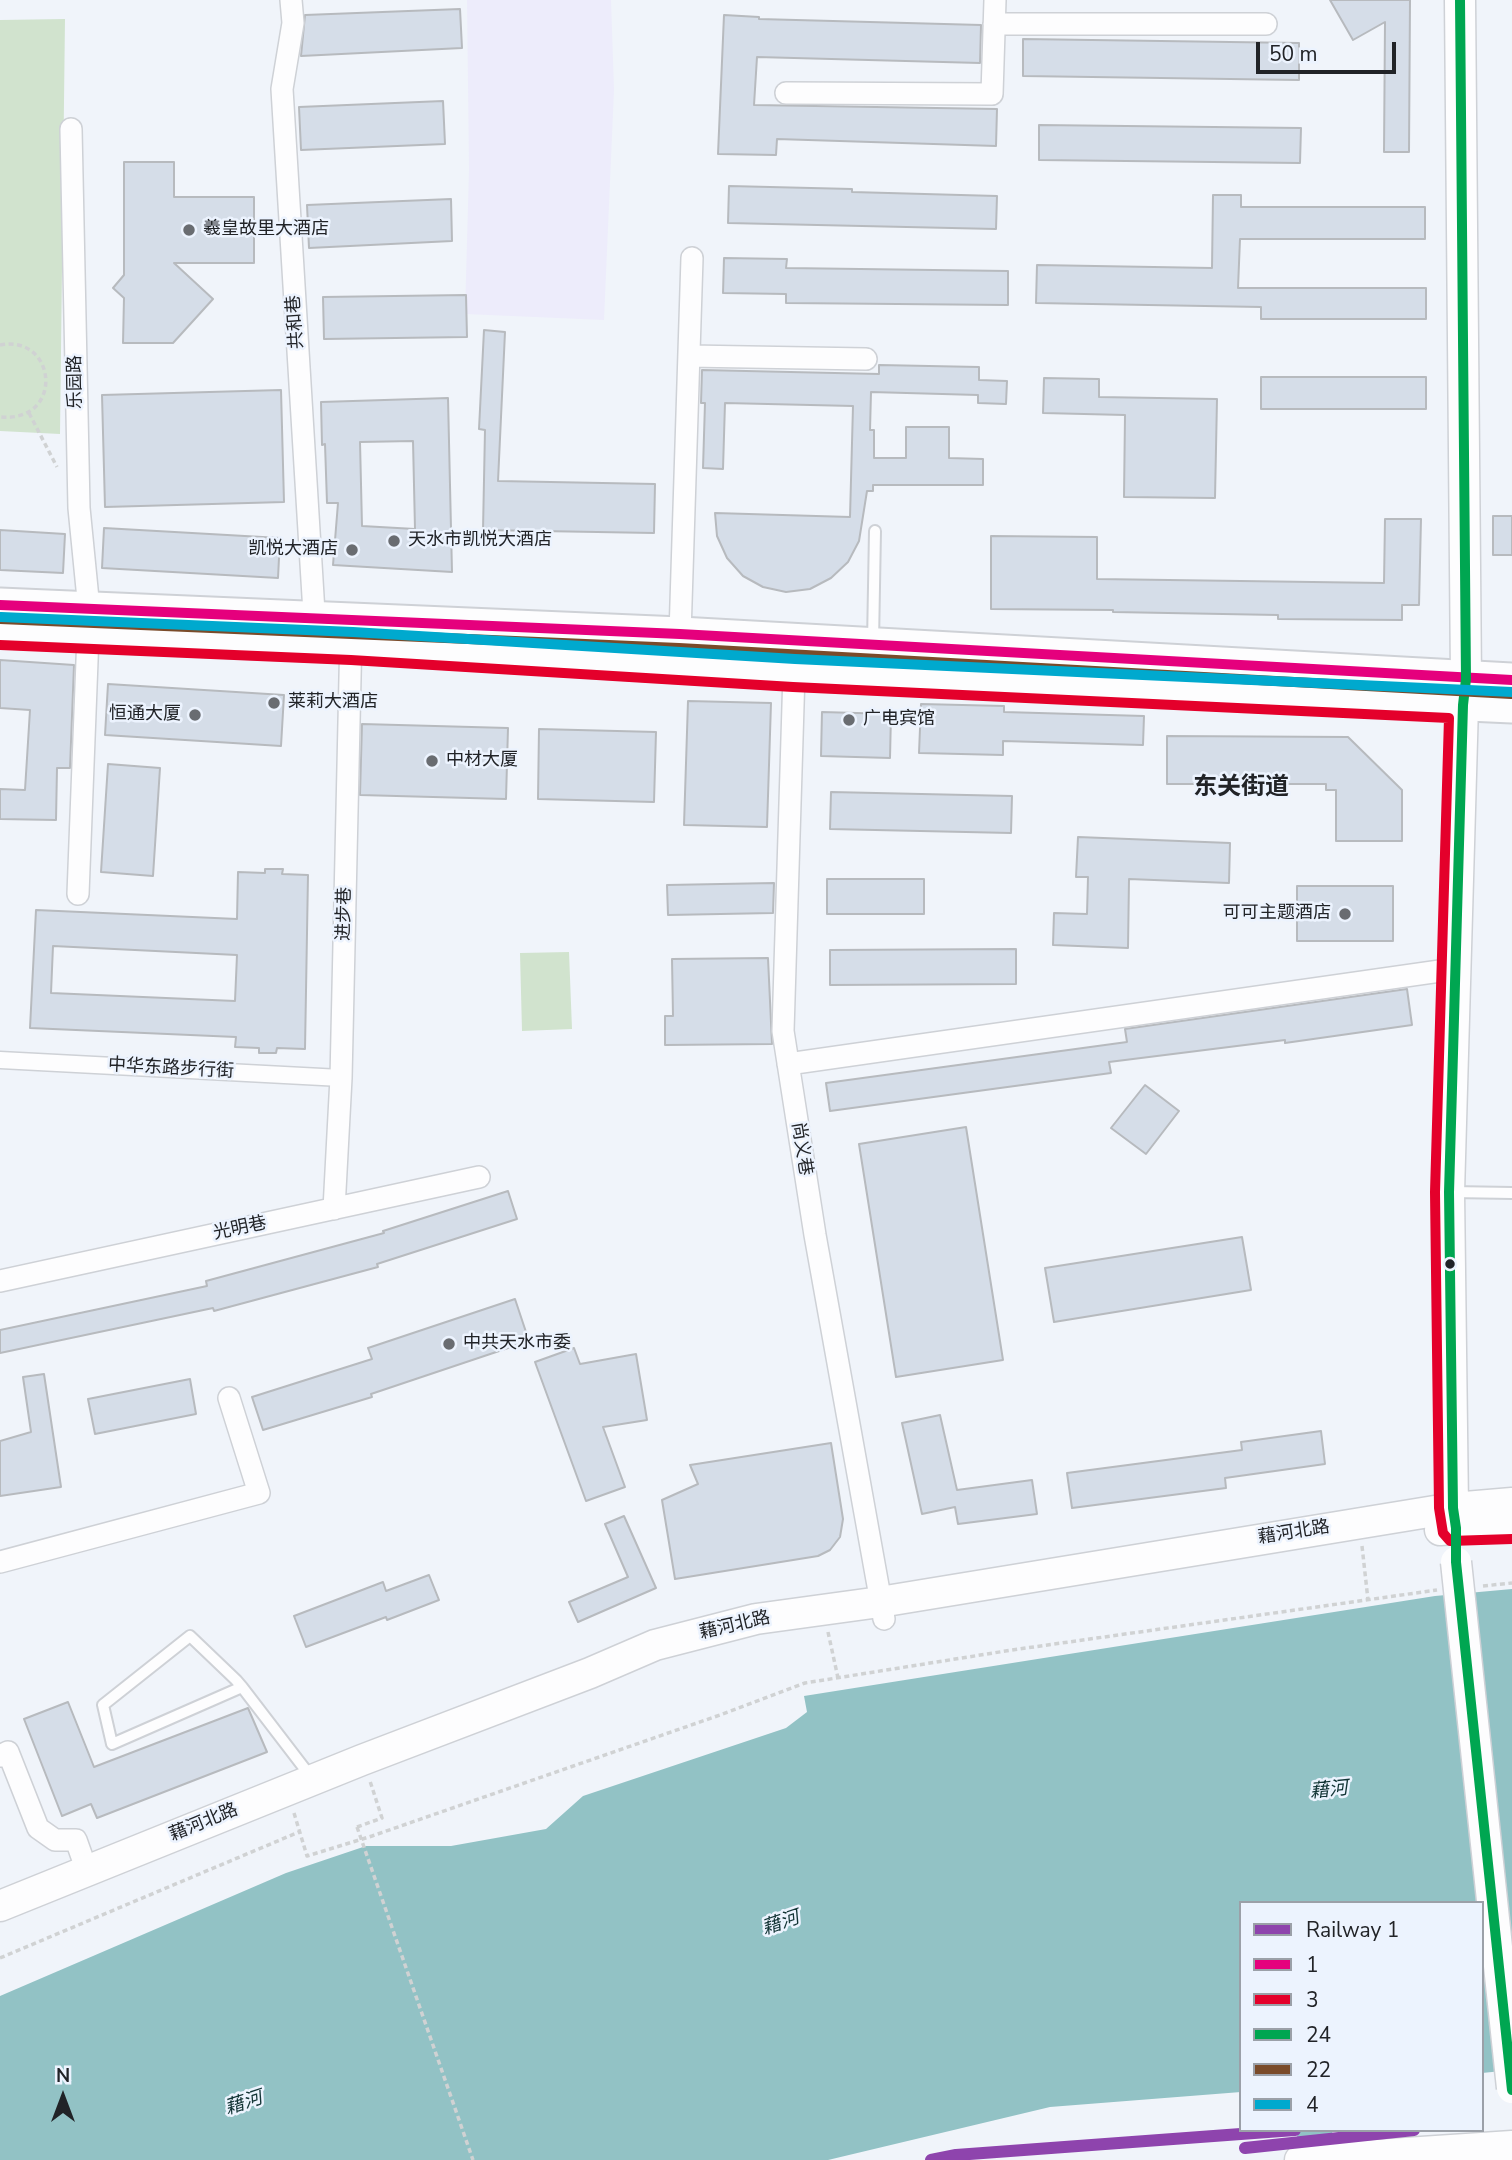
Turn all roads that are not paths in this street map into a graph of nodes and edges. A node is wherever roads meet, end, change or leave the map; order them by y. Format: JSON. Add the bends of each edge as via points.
{"nodes":[{"id":1,"x":291,"y":0,"type":"edge"},
{"id":2,"x":995,"y":0,"type":"edge"},
{"id":3,"x":1460,"y":0,"type":"edge"},
{"id":4,"x":994,"y":23,"type":"junction"},
{"id":5,"x":1266,"y":24,"type":"dead end"},
{"id":6,"x":786,"y":93,"type":"dead end"},
{"id":7,"x":71,"y":129,"type":"dead end"},
{"id":8,"x":692,"y":258,"type":"dead end"},
{"id":9,"x":689,"y":356,"type":"junction"},
{"id":10,"x":866,"y":359,"type":"dead end"},
{"id":11,"x":875,"y":531,"type":"dead end"},
{"id":12,"x":0,"y":605,"type":"edge"},
{"id":13,"x":88,"y":622,"type":"junction"},
{"id":14,"x":0,"y":631,"type":"edge"},
{"id":15,"x":315,"y":631,"type":"junction"},
{"id":16,"x":351,"y":633,"type":"junction"},
{"id":17,"x":680,"y":634,"type":"junction"},
{"id":18,"x":873,"y":645,"type":"junction"},
{"id":19,"x":794,"y":673,"type":"junction"},
{"id":20,"x":1512,"y":680,"type":"edge"},
{"id":21,"x":1464,"y":692,"type":"junction"},
{"id":22,"x":1512,"y":706,"type":"edge"},
{"id":23,"x":78,"y":894,"type":"dead end"},
{"id":24,"x":1454,"y":969,"type":"junction"},
{"id":25,"x":0,"y":1060,"type":"edge"},
{"id":26,"x":788,"y":1064,"type":"junction"},
{"id":27,"x":341,"y":1077,"type":"junction"},
{"id":28,"x":479,"y":1177,"type":"dead end"},
{"id":29,"x":1450,"y":1192,"type":"junction"},
{"id":30,"x":1512,"y":1193,"type":"edge"},
{"id":31,"x":334,"y":1209,"type":"junction"},
{"id":32,"x":0,"y":1281,"type":"edge"},
{"id":33,"x":229,"y":1398,"type":"dead end"},
{"id":34,"x":1512,"y":1503,"type":"edge"},
{"id":35,"x":1455,"y":1518,"type":"junction"},
{"id":36,"x":1512,"y":1525,"type":"edge"},
{"id":37,"x":0,"y":1562,"type":"edge"},
{"id":38,"x":882,"y":1611,"type":"junction"},
{"id":39,"x":242,"y":1688,"type":"junction"},
{"id":40,"x":0,"y":1756,"type":"edge"},
{"id":41,"x":313,"y":1779,"type":"junction"},
{"id":42,"x":87,"y":1871,"type":"junction"},
{"id":43,"x":0,"y":1906,"type":"edge"},
{"id":44,"x":0,"y":1925,"type":"edge"},
{"id":45,"x":1512,"y":2089,"type":"edge"},
{"id":46,"x":1512,"y":2146,"type":"edge"},
{"id":47,"x":1300,"y":2160,"type":"edge"}],
"edges":[{"from":1,"to":15,"type":"street","name":"共和巷","via":[[293,23],[282,89]]},
{"from":2,"to":4,"type":"street"},
{"from":3,"to":21,"type":"main road"},
{"from":4,"to":5,"type":"street"},
{"from":4,"to":6,"type":"street","via":[[992,94]]},
{"from":7,"to":13,"type":"street","name":"乐园路","via":[[79,508]]},
{"from":8,"to":9,"type":"street"},
{"from":9,"to":10,"type":"street"},
{"from":9,"to":17,"type":"street"},
{"from":11,"to":18,"type":"lane"},
{"from":12,"to":13,"type":"main road"},
{"from":13,"to":14,"type":"main road"},
{"from":13,"to":15,"type":"main road"},
{"from":13,"to":23,"type":"street","name":"乐园路"},
{"from":15,"to":16,"type":"main road"},
{"from":16,"to":17,"type":"main road"},
{"from":16,"to":19,"type":"main road"},
{"from":16,"to":27,"type":"street","name":"进步巷"},
{"from":17,"to":18,"type":"main road"},
{"from":18,"to":21,"type":"main road"},
{"from":19,"to":21,"type":"main road"},
{"from":19,"to":26,"type":"street","name":"尚义巷","via":[[783,1031]]},
{"from":20,"to":21,"type":"main road"},
{"from":21,"to":22,"type":"main road"},
{"from":21,"to":24,"type":"main road"},
{"from":24,"to":26,"type":"street"},
{"from":24,"to":29,"type":"main road"},
{"from":25,"to":27,"type":"street","name":"中华东路步行街"},
{"from":26,"to":38,"type":"street","name":"尚义巷"},
{"from":27,"to":31,"type":"street","name":"进步巷"},
{"from":28,"to":31,"type":"street","name":"光明巷"},
{"from":29,"to":30,"type":"lane"},
{"from":29,"to":35,"type":"main road"},
{"from":31,"to":32,"type":"street","name":"光明巷"},
{"from":33,"to":37,"type":"street","via":[[259,1493]]},
{"from":34,"to":35,"type":"main road","name":"藉河北路"},
{"from":35,"to":36,"type":"main road","name":"藉河北路"},
{"from":35,"to":38,"type":"main road","name":"藉河北路"},
{"from":35,"to":38,"type":"main road","name":"藉河北路","via":[[1362,1539]]},
{"from":35,"to":45,"type":"main road","bridge":true},
{"from":38,"to":41,"type":"main road","name":"藉河北路","via":[[756,1619],[655,1646]]},
{"from":38,"to":44,"type":"main road","name":"藉河北路","via":[[827,1628],[763,1637],[673,1660],[368,1776],[296,1819]]},
{"from":39,"to":39,"type":"lane","via":[[190,1636],[103,1705],[112,1744]]},
{"from":39,"to":41,"type":"lane"},
{"from":40,"to":42,"type":"street","via":[[8,1752],[38,1828],[55,1840],[76,1840]]},
{"from":41,"to":42,"type":"main road","name":"藉河北路"},
{"from":42,"to":43,"type":"main road","name":"藉河北路"},
{"from":46,"to":47,"type":"main road"}]}
